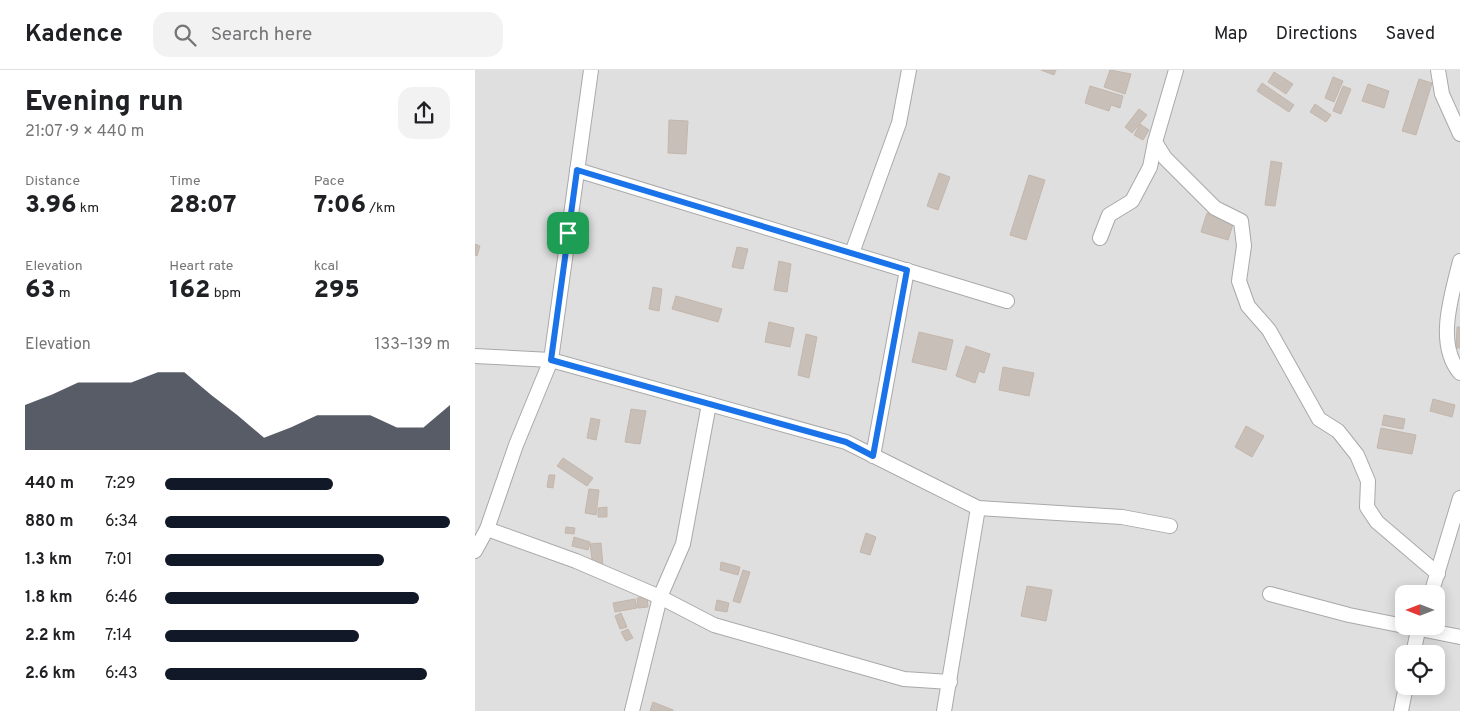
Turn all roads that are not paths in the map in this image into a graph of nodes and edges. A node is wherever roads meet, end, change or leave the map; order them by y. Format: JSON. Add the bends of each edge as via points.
{"nodes":[{"id":1,"x":591,"y":70,"type":"edge"},
{"id":2,"x":909,"y":70,"type":"edge"},
{"id":3,"x":1176,"y":70,"type":"edge"},
{"id":4,"x":1438,"y":70,"type":"edge"},
{"id":5,"x":1460,"y":134,"type":"edge"},
{"id":6,"x":1155,"y":142,"type":"junction"},
{"id":7,"x":577,"y":170,"type":"junction"},
{"id":8,"x":1100,"y":238,"type":"dead end"},
{"id":9,"x":852,"y":253,"type":"junction"},
{"id":10,"x":1460,"y":261,"type":"edge"},
{"id":11,"x":907,"y":270,"type":"junction"},
{"id":12,"x":1007,"y":301,"type":"dead end"},
{"id":13,"x":475,"y":356,"type":"edge"},
{"id":14,"x":551,"y":360,"type":"junction"},
{"id":15,"x":1460,"y":373,"type":"edge"},
{"id":16,"x":709,"y":404,"type":"junction"},
{"id":17,"x":873,"y":456,"type":"junction"},
{"id":18,"x":1460,"y":498,"type":"edge"},
{"id":19,"x":978,"y":508,"type":"junction"},
{"id":20,"x":1170,"y":526,"type":"dead end"},
{"id":21,"x":487,"y":529,"type":"junction"},
{"id":22,"x":475,"y":551,"type":"edge"},
{"id":23,"x":1438,"y":574,"type":"junction"},
{"id":24,"x":1434,"y":585,"type":"edge"},
{"id":25,"x":1270,"y":594,"type":"dead end"},
{"id":26,"x":660,"y":597,"type":"junction"},
{"id":27,"x":1395,"y":624,"type":"edge"},
{"id":28,"x":1445,"y":634,"type":"edge"},
{"id":29,"x":1460,"y":637,"type":"edge"},
{"id":30,"x":950,"y":682,"type":"junction"},
{"id":31,"x":1404,"y":695,"type":"edge"},
{"id":32,"x":632,"y":711,"type":"edge"},
{"id":33,"x":944,"y":711,"type":"edge"},
{"id":34,"x":1401,"y":711,"type":"edge"}],
"edges":[{"from":1,"to":7,"type":"street"},
{"from":2,"to":9,"type":"street","via":[[899,123]]},
{"from":3,"to":6,"type":"street"},
{"from":4,"to":5,"type":"street","via":[[1442,94]]},
{"from":6,"to":8,"type":"street","via":[[1150,167],[1132,201],[1109,215]]},
{"from":6,"to":23,"type":"street","via":[[1165,158],[1215,208],[1241,221],[1244,246],[1239,281],[1248,306],[1269,330],[1319,418],[1338,431],[1357,455],[1368,481],[1367,507],[1377,522]]},
{"from":7,"to":9,"type":"street"},
{"from":7,"to":14,"type":"street"},
{"from":9,"to":11,"type":"street"},
{"from":10,"to":15,"type":"street","via":[[1447,331],[1453,364]]},
{"from":11,"to":12,"type":"street"},
{"from":11,"to":17,"type":"street"},
{"from":13,"to":14,"type":"street"},
{"from":14,"to":16,"type":"street"},
{"from":14,"to":21,"type":"street","via":[[516,445]]},
{"from":16,"to":17,"type":"street","via":[[846,442]]},
{"from":16,"to":26,"type":"street","via":[[683,544]]},
{"from":17,"to":19,"type":"street"},
{"from":18,"to":23,"type":"street"},
{"from":19,"to":20,"type":"street","via":[[1122,517]]},
{"from":19,"to":30,"type":"street"},
{"from":21,"to":22,"type":"street"},
{"from":21,"to":26,"type":"street","via":[[576,561]]},
{"from":23,"to":24,"type":"street"},
{"from":25,"to":27,"type":"street"},
{"from":26,"to":30,"type":"street","via":[[714,625],[763,641],[904,679]]},
{"from":26,"to":32,"type":"street"},
{"from":28,"to":29,"type":"street"},
{"from":30,"to":33,"type":"street"},
{"from":31,"to":34,"type":"street"}]}
